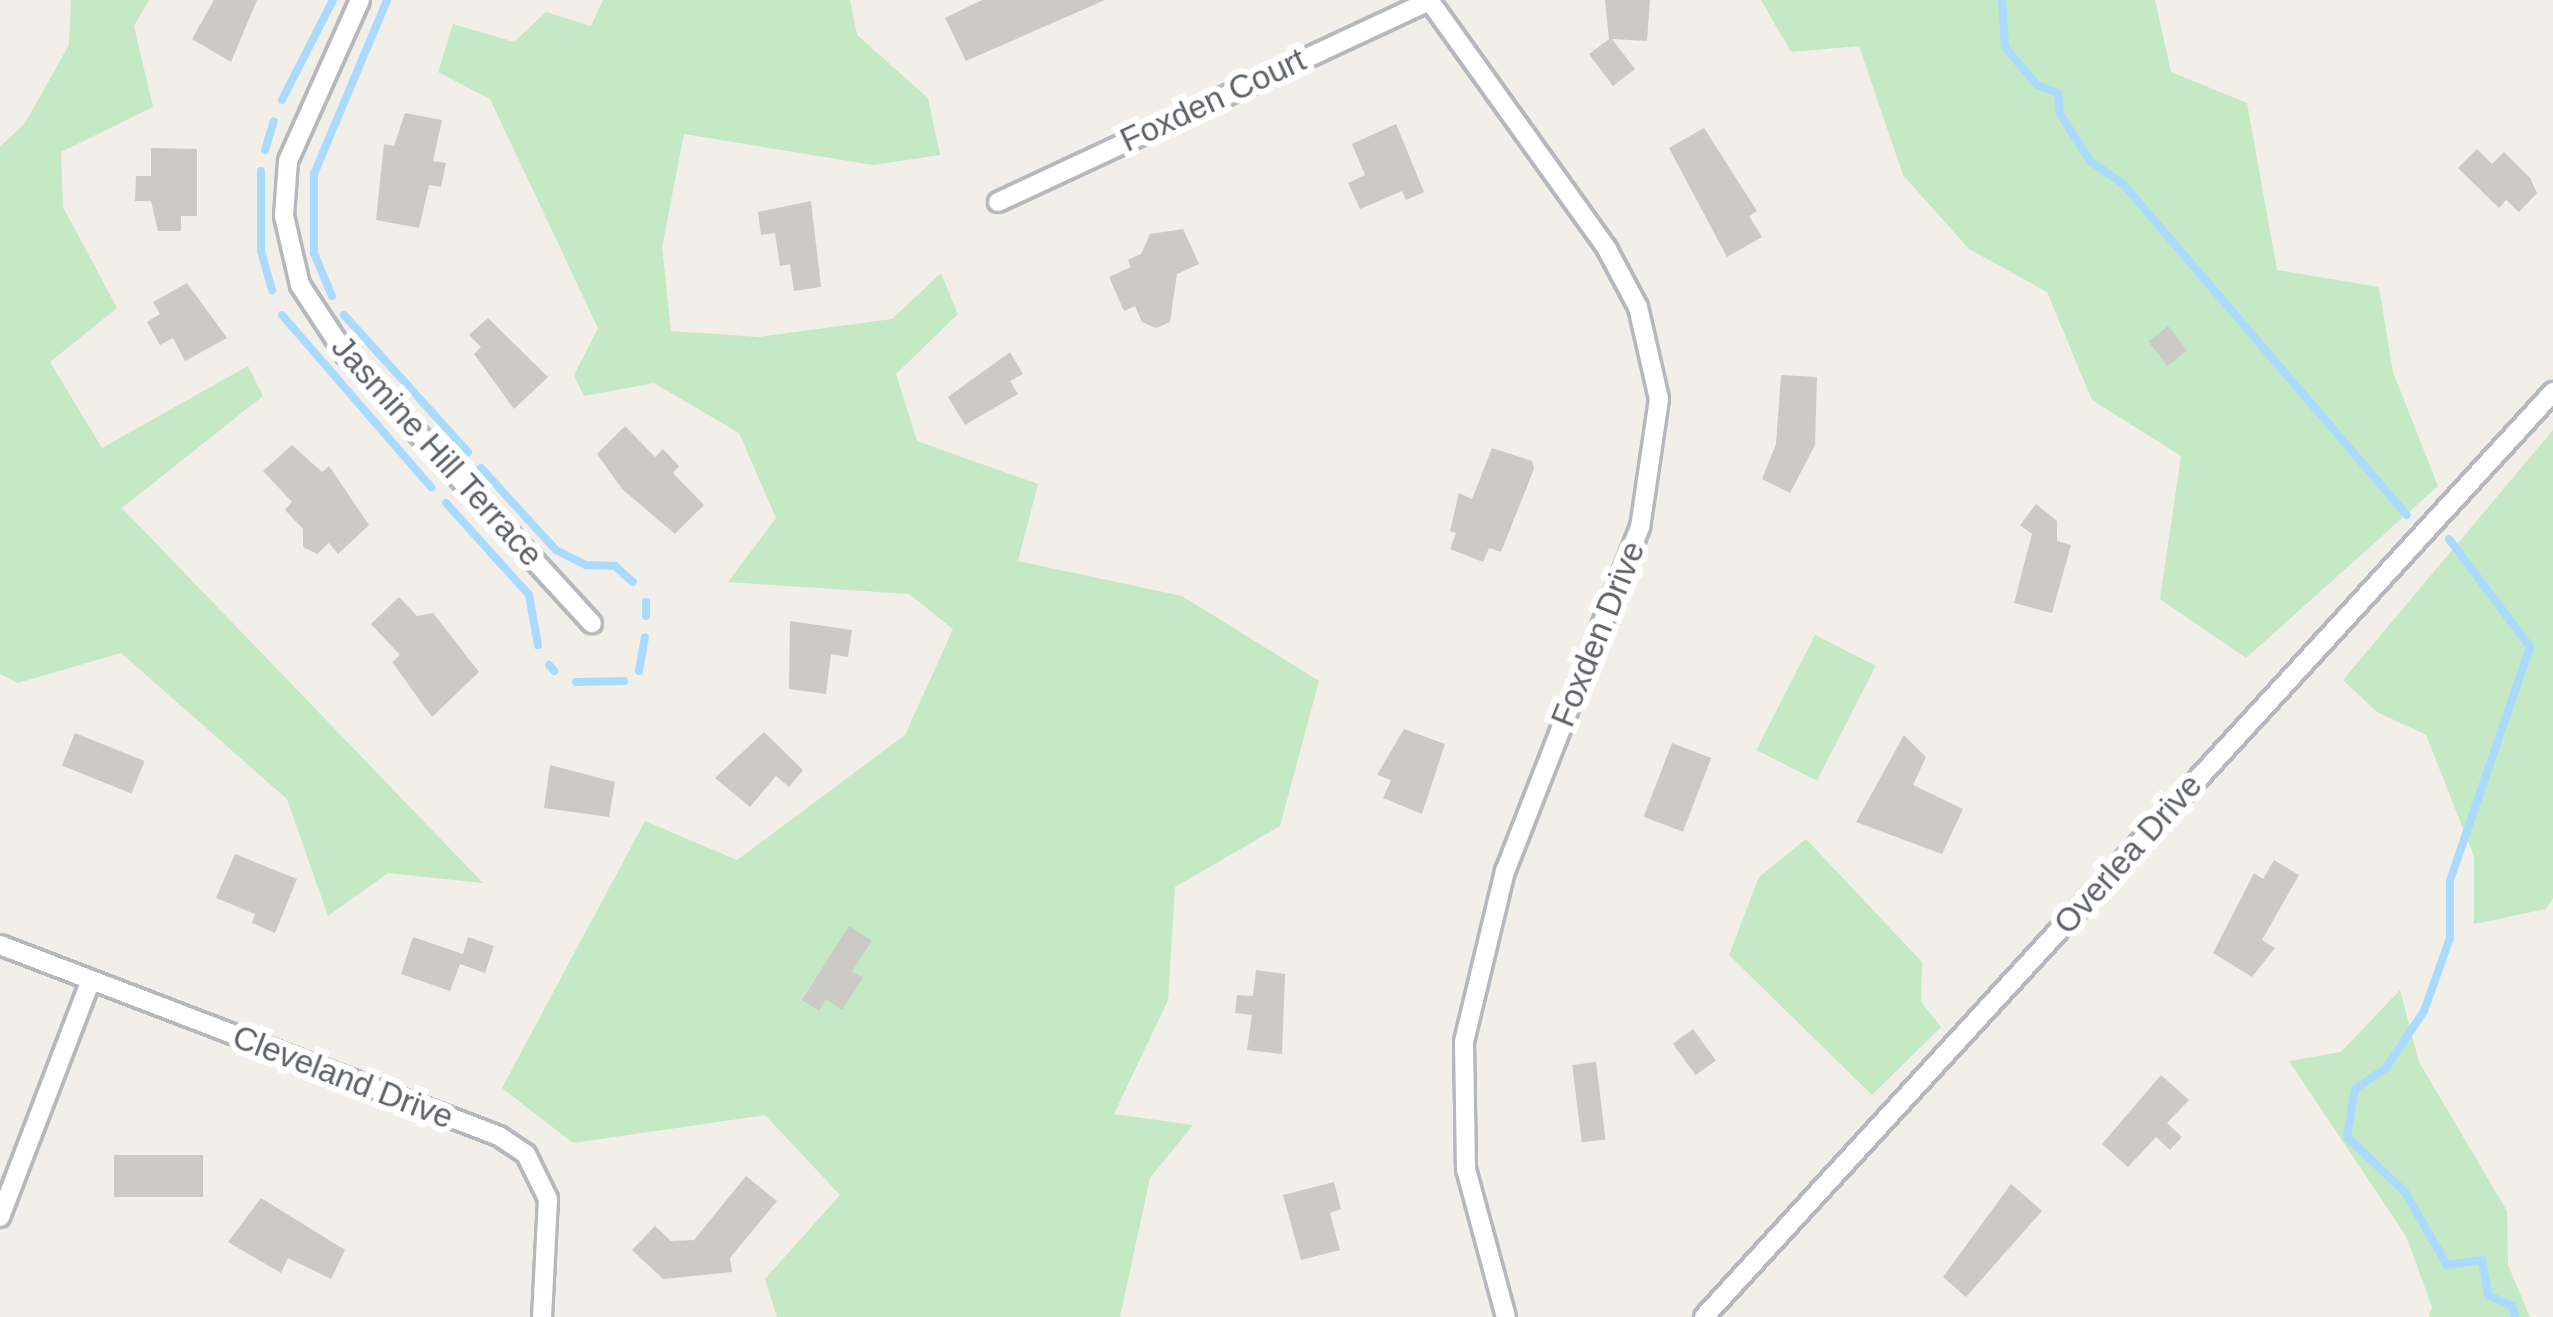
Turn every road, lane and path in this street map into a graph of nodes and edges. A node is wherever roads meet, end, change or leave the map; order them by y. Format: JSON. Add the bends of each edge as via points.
{"nodes":[{"id":1,"x":360,"y":0,"type":"edge"},
{"id":2,"x":1430,"y":1,"type":"edge"},
{"id":3,"x":998,"y":202,"type":"dead end"},
{"id":4,"x":2553,"y":392,"type":"edge"},
{"id":5,"x":592,"y":623,"type":"dead end"},
{"id":6,"x":0,"y":946,"type":"edge"},
{"id":7,"x":90,"y":982,"type":"junction"},
{"id":8,"x":0,"y":1217,"type":"edge"},
{"id":9,"x":542,"y":1317,"type":"edge"},
{"id":10,"x":1506,"y":1317,"type":"edge"},
{"id":11,"x":1704,"y":1317,"type":"edge"}],
"edges":[{"from":1,"to":5,"type":"street","name":"Jasmine Hill Terrace","via":[[288,161],[284,216],[300,285],[346,355]]},
{"from":2,"to":3,"type":"street","name":"Foxden Court"},
{"from":2,"to":10,"type":"street","name":"Foxden Drive","via":[[1607,249],[1638,307],[1659,399],[1640,527],[1505,871],[1464,1042],[1466,1169]]},
{"from":4,"to":11,"type":"street","name":"Overlea Drive"},
{"from":6,"to":7,"type":"street","name":"Cleveland Drive"},
{"from":7,"to":8,"type":"street"},
{"from":7,"to":9,"type":"street","name":"Cleveland Drive","via":[[481,1129],[526,1154],[548,1199]]}]}
